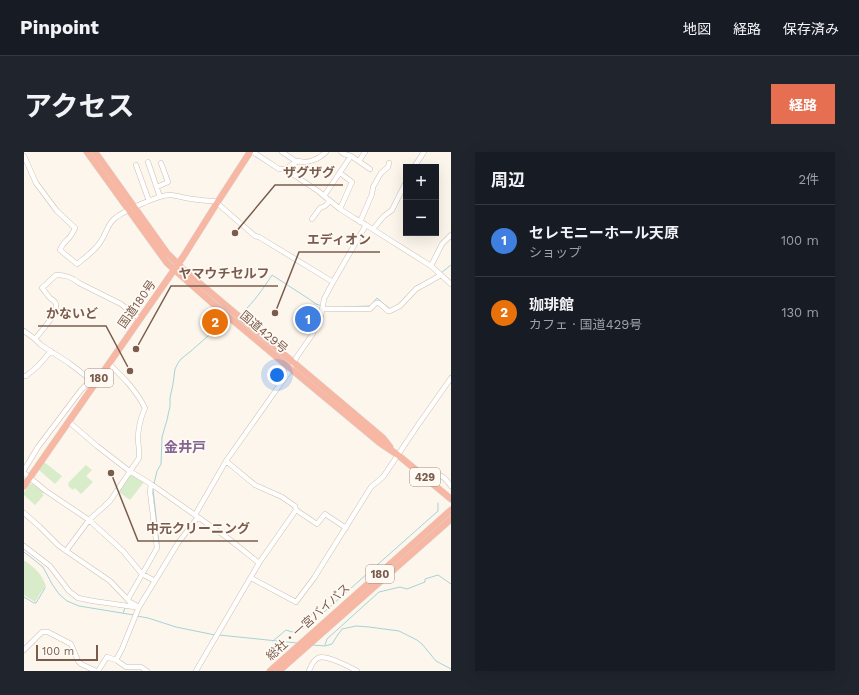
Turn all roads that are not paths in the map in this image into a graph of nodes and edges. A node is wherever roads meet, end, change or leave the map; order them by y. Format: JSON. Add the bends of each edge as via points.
{"nodes":[{"id":1,"x":88,"y":152,"type":"edge"},
{"id":2,"x":95,"y":152,"type":"edge"},
{"id":3,"x":252,"y":152,"type":"edge"},
{"id":4,"x":282,"y":152,"type":"edge"},
{"id":5,"x":326,"y":152,"type":"edge"},
{"id":6,"x":341,"y":152,"type":"edge"},
{"id":7,"x":365,"y":152,"type":"edge"},
{"id":8,"x":424,"y":152,"type":"edge"},
{"id":9,"x":351,"y":155,"type":"edge"},
{"id":10,"x":24,"y":156,"type":"edge"},
{"id":11,"x":359,"y":161,"type":"junction"},
{"id":12,"x":148,"y":162,"type":"dead end"},
{"id":13,"x":297,"y":162,"type":"junction"},
{"id":14,"x":161,"y":163,"type":"dead end"},
{"id":15,"x":389,"y":163,"type":"dead end"},
{"id":16,"x":416,"y":164,"type":"edge"},
{"id":17,"x":136,"y":165,"type":"dead end"},
{"id":18,"x":285,"y":169,"type":"junction"},
{"id":19,"x":370,"y":169,"type":"dead end"},
{"id":20,"x":340,"y":173,"type":"junction"},
{"id":21,"x":157,"y":187,"type":"junction"},
{"id":22,"x":403,"y":188,"type":"edge"},
{"id":23,"x":324,"y":196,"type":"junction"},
{"id":24,"x":160,"y":197,"type":"junction"},
{"id":25,"x":149,"y":201,"type":"junction"},
{"id":26,"x":330,"y":201,"type":"junction"},
{"id":27,"x":217,"y":203,"type":"junction"},
{"id":28,"x":132,"y":208,"type":"junction"},
{"id":29,"x":340,"y":209,"type":"junction"},
{"id":30,"x":312,"y":219,"type":"dead end"},
{"id":31,"x":360,"y":222,"type":"junction"},
{"id":32,"x":366,"y":225,"type":"junction"},
{"id":33,"x":373,"y":229,"type":"junction"},
{"id":34,"x":451,"y":235,"type":"edge"},
{"id":35,"x":430,"y":266,"type":"junction"},
{"id":36,"x":176,"y":267,"type":"junction"},
{"id":37,"x":440,"y":274,"type":"junction"},
{"id":38,"x":333,"y":282,"type":"junction"},
{"id":39,"x":451,"y":284,"type":"edge"},
{"id":40,"x":323,"y":307,"type":"junction"},
{"id":41,"x":140,"y":319,"type":"junction"},
{"id":42,"x":24,"y":331,"type":"edge"},
{"id":43,"x":35,"y":338,"type":"junction"},
{"id":44,"x":51,"y":351,"type":"junction"},
{"id":45,"x":109,"y":364,"type":"junction"},
{"id":46,"x":292,"y":366,"type":"junction"},
{"id":47,"x":24,"y":376,"type":"edge"},
{"id":48,"x":451,"y":378,"type":"edge"},
{"id":49,"x":98,"y":379,"type":"junction"},
{"id":50,"x":91,"y":380,"type":"junction"},
{"id":51,"x":69,"y":422,"type":"junction"},
{"id":52,"x":398,"y":455,"type":"junction"},
{"id":53,"x":226,"y":461,"type":"junction"},
{"id":54,"x":24,"y":471,"type":"edge"},
{"id":55,"x":130,"y":472,"type":"junction"},
{"id":56,"x":30,"y":477,"type":"junction"},
{"id":57,"x":431,"y":482,"type":"junction"},
{"id":58,"x":152,"y":485,"type":"junction"},
{"id":59,"x":24,"y":486,"type":"edge"},
{"id":60,"x":451,"y":486,"type":"edge"},
{"id":61,"x":451,"y":499,"type":"edge"},
{"id":62,"x":296,"y":510,"type":"junction"},
{"id":63,"x":451,"y":510,"type":"edge"},
{"id":64,"x":24,"y":513,"type":"edge"},
{"id":65,"x":196,"y":516,"type":"junction"},
{"id":66,"x":451,"y":519,"type":"edge"},
{"id":67,"x":89,"y":520,"type":"junction"},
{"id":68,"x":346,"y":528,"type":"junction"},
{"id":69,"x":24,"y":546,"type":"edge"},
{"id":70,"x":66,"y":551,"type":"junction"},
{"id":71,"x":259,"y":563,"type":"junction"},
{"id":72,"x":143,"y":574,"type":"junction"},
{"id":73,"x":251,"y":578,"type":"junction"},
{"id":74,"x":155,"y":581,"type":"junction"},
{"id":75,"x":128,"y":600,"type":"junction"},
{"id":76,"x":138,"y":608,"type":"junction"},
{"id":77,"x":24,"y":650,"type":"edge"},
{"id":78,"x":116,"y":660,"type":"junction"},
{"id":79,"x":97,"y":671,"type":"edge"},
{"id":80,"x":147,"y":671,"type":"edge"},
{"id":81,"x":196,"y":671,"type":"edge"},
{"id":82,"x":270,"y":671,"type":"edge"},
{"id":83,"x":279,"y":671,"type":"edge"},
{"id":84,"x":309,"y":671,"type":"edge"},
{"id":85,"x":357,"y":671,"type":"edge"}],
"edges":[{"from":1,"to":28,"type":"highway","name":"国道429号","number":"429"},
{"from":2,"to":28,"type":"highway","name":"国道429号","number":"429"},
{"from":3,"to":18,"type":"street","via":[[279,169]]},
{"from":3,"to":27,"type":"highway","name":"国道180号","number":"180"},
{"from":4,"to":13,"type":"street"},
{"from":5,"to":13,"type":"street","via":[[304,163]]},
{"from":6,"to":9,"type":"street"},
{"from":7,"to":11,"type":"street"},
{"from":8,"to":16,"type":"street"},
{"from":9,"to":11,"type":"street"},
{"from":9,"to":20,"type":"street"},
{"from":10,"to":28,"type":"street","via":[[36,183],[57,211],[75,228],[60,250],[77,264],[97,247],[113,220]]},
{"from":11,"to":19,"type":"street"},
{"from":12,"to":21,"type":"street"},
{"from":13,"to":18,"type":"street"},
{"from":14,"to":21,"type":"street","via":[[168,182]]},
{"from":15,"to":31,"type":"street","via":[[373,187]]},
{"from":17,"to":25,"type":"street"},
{"from":18,"to":23,"type":"street"},
{"from":20,"to":23,"type":"street"},
{"from":20,"to":29,"type":"street","via":[[352,182]]},
{"from":21,"to":24,"type":"street"},
{"from":22,"to":33,"type":"street","via":[[392,210]]},
{"from":23,"to":26,"type":"street"},
{"from":24,"to":25,"type":"street"},
{"from":24,"to":27,"type":"street","via":[[170,195]]},
{"from":25,"to":28,"type":"street"},
{"from":26,"to":29,"type":"street"},
{"from":26,"to":30,"type":"street","via":[[320,208]]},
{"from":27,"to":36,"type":"highway","name":"国道180号","number":"180"},
{"from":27,"to":38,"type":"street","via":[[255,236]]},
{"from":28,"to":36,"type":"highway","name":"国道429号","number":"429","via":[[167,262]]},
{"from":29,"to":31,"type":"street"},
{"from":31,"to":32,"type":"street"},
{"from":32,"to":33,"type":"street"},
{"from":32,"to":38,"type":"street"},
{"from":33,"to":35,"type":"street"},
{"from":34,"to":35,"type":"street","via":[[442,244]]},
{"from":35,"to":37,"type":"street"},
{"from":36,"to":41,"type":"highway","name":"国道180号","number":"180"},
{"from":36,"to":46,"type":"highway","name":"国道429号","number":"429"},
{"from":37,"to":39,"type":"street"},
{"from":37,"to":40,"type":"street","via":[[416,289],[400,306],[390,311],[379,303],[370,309]]},
{"from":38,"to":40,"type":"street","via":[[324,299]]},
{"from":40,"to":46,"type":"street","via":[[312,335]]},
{"from":41,"to":43,"type":"street","via":[[121,304],[74,278],[56,275],[42,288],[55,302],[55,311]]},
{"from":41,"to":45,"type":"highway","name":"国道180号","number":"180"},
{"from":42,"to":43,"type":"street"},
{"from":43,"to":44,"type":"street"},
{"from":44,"to":47,"type":"street","via":[[38,366]]},
{"from":44,"to":50,"type":"street"},
{"from":45,"to":49,"type":"highway","name":"国道180号","number":"180"},
{"from":45,"to":55,"type":"street","via":[[134,390],[145,408],[138,437],[140,454]]},
{"from":46,"to":52,"type":"highway","name":"国道429号","number":"429","via":[[380,443]]},
{"from":46,"to":53,"type":"street"},
{"from":48,"to":52,"type":"street"},
{"from":49,"to":50,"type":"street"},
{"from":49,"to":51,"type":"highway","name":"国道180号","number":"180"},
{"from":50,"to":54,"type":"street","via":[[38,447]]},
{"from":51,"to":55,"type":"street"},
{"from":51,"to":56,"type":"highway","name":"国道180号","number":"180"},
{"from":52,"to":57,"type":"highway","name":"国道429号","number":"429"},
{"from":52,"to":68,"type":"street","via":[[383,477],[371,487]]},
{"from":53,"to":62,"type":"street","via":[[256,485],[291,503]]},
{"from":53,"to":65,"type":"street"},
{"from":54,"to":56,"type":"street"},
{"from":55,"to":58,"type":"street"},
{"from":55,"to":67,"type":"street","via":[[110,502]]},
{"from":56,"to":59,"type":"highway","name":"国道180号","number":"180"},
{"from":56,"to":67,"type":"street"},
{"from":57,"to":60,"type":"street","via":[[436,475],[440,475]]},
{"from":57,"to":61,"type":"highway","name":"国道429号","number":"429"},
{"from":58,"to":65,"type":"street"},
{"from":58,"to":72,"type":"street","via":[[150,492],[157,546]]},
{"from":62,"to":68,"type":"street","via":[[318,524],[325,514]]},
{"from":62,"to":71,"type":"street"},
{"from":63,"to":82,"type":"highway","name":"総社・一宮バイパス","number":"180"},
{"from":64,"to":70,"type":"street"},
{"from":65,"to":71,"type":"street"},
{"from":65,"to":74,"type":"street"},
{"from":66,"to":83,"type":"highway","name":"総社・一宮バイパス","number":"180"},
{"from":67,"to":70,"type":"street"},
{"from":67,"to":72,"type":"street"},
{"from":68,"to":73,"type":"street","via":[[296,602]]},
{"from":69,"to":76,"type":"street","via":[[50,566],[69,592],[78,598]]},
{"from":70,"to":75,"type":"street","via":[[110,581]]},
{"from":71,"to":73,"type":"street"},
{"from":72,"to":74,"type":"street"},
{"from":72,"to":75,"type":"street"},
{"from":73,"to":81,"type":"street"},
{"from":74,"to":76,"type":"street"},
{"from":75,"to":76,"type":"street"},
{"from":76,"to":78,"type":"street"},
{"from":77,"to":79,"type":"street","via":[[42,632],[48,632],[71,644],[78,661]]},
{"from":78,"to":79,"type":"street","via":[[107,657]]},
{"from":78,"to":80,"type":"street","via":[[126,668],[141,667]]},
{"from":84,"to":85,"type":"street","via":[[319,657]]}]}
